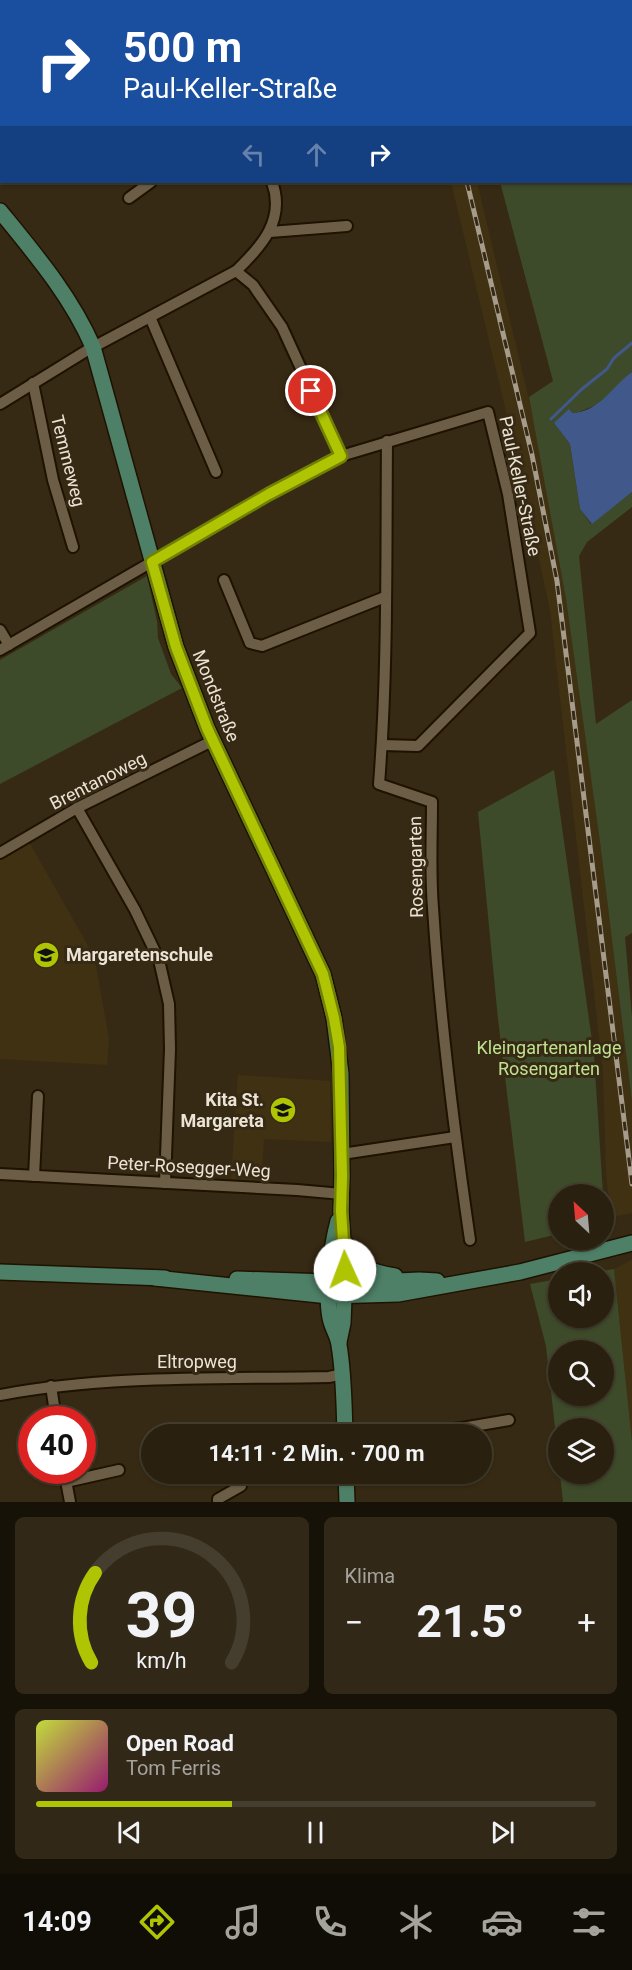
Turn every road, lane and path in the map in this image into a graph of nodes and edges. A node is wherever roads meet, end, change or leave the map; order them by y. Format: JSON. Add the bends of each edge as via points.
{"nodes":[{"id":1,"x":150,"y":183,"type":"edge"},
{"id":2,"x":272,"y":183,"type":"edge"},
{"id":3,"x":129,"y":198,"type":"dead end"},
{"id":4,"x":0,"y":211,"type":"edge"},
{"id":5,"x":347,"y":226,"type":"dead end"},
{"id":6,"x":270,"y":232,"type":"junction"},
{"id":7,"x":236,"y":271,"type":"junction"},
{"id":8,"x":150,"y":317,"type":"junction"},
{"id":9,"x":93,"y":347,"type":"junction"},
{"id":10,"x":33,"y":383,"type":"junction"},
{"id":11,"x":0,"y":404,"type":"edge"},
{"id":12,"x":387,"y":441,"type":"junction"},
{"id":13,"x":341,"y":456,"type":"junction"},
{"id":14,"x":216,"y":472,"type":"dead end"},
{"id":15,"x":73,"y":547,"type":"dead end"},
{"id":16,"x":152,"y":562,"type":"junction"},
{"id":17,"x":224,"y":580,"type":"dead end"},
{"id":18,"x":385,"y":597,"type":"junction"},
{"id":19,"x":0,"y":630,"type":"edge"},
{"id":20,"x":4,"y":648,"type":"edge"},
{"id":21,"x":213,"y":741,"type":"junction"},
{"id":22,"x":382,"y":746,"type":"junction"},
{"id":23,"x":77,"y":808,"type":"junction"},
{"id":24,"x":0,"y":853,"type":"edge"},
{"id":25,"x":38,"y":1096,"type":"dead end"},
{"id":26,"x":455,"y":1137,"type":"junction"},
{"id":27,"x":342,"y":1154,"type":"junction"},
{"id":28,"x":0,"y":1174,"type":"edge"},
{"id":29,"x":34,"y":1176,"type":"junction"},
{"id":30,"x":165,"y":1183,"type":"junction"},
{"id":31,"x":342,"y":1194,"type":"junction"},
{"id":32,"x":341,"y":1211,"type":"junction"},
{"id":33,"x":344,"y":1239,"type":"junction"},
{"id":34,"x":470,"y":1240,"type":"dead end"},
{"id":35,"x":632,"y":1243,"type":"edge"},
{"id":36,"x":0,"y":1272,"type":"edge"},
{"id":37,"x":419,"y":1280,"type":"junction"},
{"id":38,"x":461,"y":1283,"type":"junction"},
{"id":39,"x":336,"y":1289,"type":"junction"},
{"id":40,"x":343,"y":1374,"type":"junction"},
{"id":41,"x":51,"y":1386,"type":"junction"},
{"id":42,"x":0,"y":1395,"type":"edge"},
{"id":43,"x":54,"y":1406,"type":"edge"},
{"id":44,"x":509,"y":1420,"type":"dead end"},
{"id":45,"x":345,"y":1424,"type":"edge"},
{"id":46,"x":486,"y":1424,"type":"edge"},
{"id":47,"x":119,"y":1470,"type":"dead end"},
{"id":48,"x":96,"y":1475,"type":"edge"},
{"id":49,"x":66,"y":1484,"type":"edge"},
{"id":50,"x":346,"y":1484,"type":"edge"},
{"id":51,"x":241,"y":1486,"type":"dead end"},
{"id":52,"x":70,"y":1502,"type":"edge"},
{"id":53,"x":218,"y":1502,"type":"edge"},
{"id":54,"x":347,"y":1502,"type":"edge"}],
"edges":[{"from":1,"to":3,"type":"street"},
{"from":2,"to":6,"type":"street","via":[[275,210]]},
{"from":4,"to":9,"type":"street","name":"Mondstraße","via":[[65,293]]},
{"from":5,"to":6,"type":"street"},
{"from":6,"to":7,"type":"street"},
{"from":7,"to":8,"type":"street"},
{"from":7,"to":13,"type":"street","via":[[253,285],[282,327]]},
{"from":8,"to":9,"type":"street"},
{"from":8,"to":14,"type":"street"},
{"from":9,"to":10,"type":"street"},
{"from":9,"to":16,"type":"street","name":"Mondstraße"},
{"from":10,"to":11,"type":"street"},
{"from":10,"to":15,"type":"street","name":"Temmeweg","via":[[53,480]]},
{"from":12,"to":13,"type":"street","name":"Paul-Keller-Straße"},
{"from":12,"to":18,"type":"street","name":"Rosengarten"},
{"from":12,"to":22,"type":"street","name":"Paul-Keller-Straße","via":[[488,411],[508,495],[530,633],[418,746]]},
{"from":13,"to":16,"type":"street","name":"Paul-Keller-Straße"},
{"from":16,"to":20,"type":"street","name":"Paul-Keller-Straße"},
{"from":16,"to":21,"type":"street","name":"Mondstraße","via":[[189,686]]},
{"from":17,"to":18,"type":"street","via":[[250,643],[262,645]]},
{"from":18,"to":22,"type":"street","name":"Rosengarten"},
{"from":19,"to":20,"type":"street"},
{"from":21,"to":23,"type":"street","name":"Brentanoweg"},
{"from":21,"to":27,"type":"street","name":"Mondstraße","via":[[323,974],[339,1047]]},
{"from":22,"to":26,"type":"street","name":"Rosengarten","via":[[379,784],[432,802],[432,905]]},
{"from":23,"to":24,"type":"street","name":"Brentanoweg"},
{"from":23,"to":30,"type":"street","via":[[159,960],[169,1004],[171,1049]]},
{"from":25,"to":29,"type":"street"},
{"from":26,"to":27,"type":"street"},
{"from":26,"to":34,"type":"street","name":"Rosengarten"},
{"from":27,"to":31,"type":"street","name":"Mondstraße"},
{"from":28,"to":29,"type":"street","name":"Peter-Rosegger-Weg"},
{"from":29,"to":30,"type":"street","name":"Peter-Rosegger-Weg"},
{"from":30,"to":31,"type":"street","name":"Peter-Rosegger-Weg"},
{"from":31,"to":32,"type":"street","name":"Mondstraße"},
{"from":32,"to":33,"type":"street","name":"Mondstraße"},
{"from":32,"to":39,"type":"street","name":"Mondstraße","via":[[333,1241]]},
{"from":33,"to":37,"type":"street","via":[[352,1256],[365,1268]]},
{"from":33,"to":39,"type":"street","name":"Mondstraße"},
{"from":35,"to":38,"type":"street","via":[[557,1264]]},
{"from":36,"to":39,"type":"street","via":[[259,1279]]},
{"from":37,"to":38,"type":"street"},
{"from":37,"to":39,"type":"street"},
{"from":38,"to":39,"type":"street","via":[[398,1294]]},
{"from":39,"to":40,"type":"street","via":[[331,1320],[339,1342]]},
{"from":40,"to":41,"type":"street","name":"Eltropweg"},
{"from":40,"to":45,"type":"street"},
{"from":41,"to":42,"type":"street","name":"Eltropweg"},
{"from":41,"to":43,"type":"street"},
{"from":44,"to":46,"type":"street"},
{"from":47,"to":48,"type":"street"},
{"from":49,"to":52,"type":"street"},
{"from":50,"to":54,"type":"street"},
{"from":51,"to":53,"type":"street"}]}
